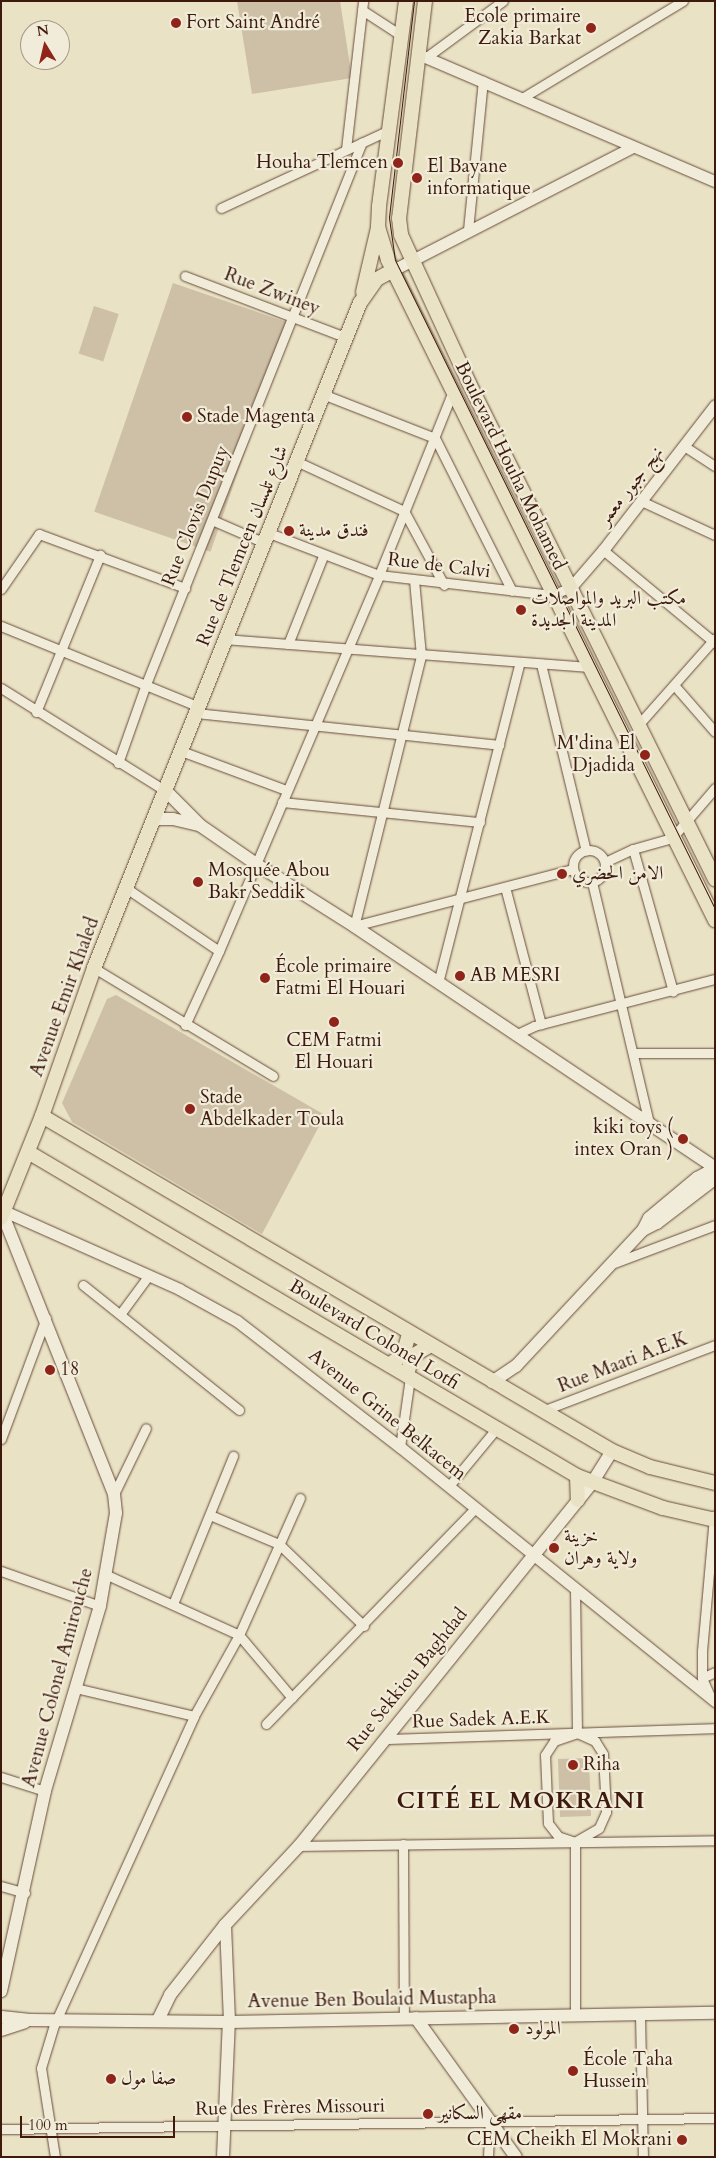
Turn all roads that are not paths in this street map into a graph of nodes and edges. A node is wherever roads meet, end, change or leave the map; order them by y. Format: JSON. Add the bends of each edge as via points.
{"nodes":[{"id":1,"x":406,"y":1,"type":"edge"},
{"id":2,"x":424,"y":1,"type":"edge"},
{"id":3,"x":486,"y":1,"type":"edge"},
{"id":4,"x":503,"y":1,"type":"edge"},
{"id":5,"x":684,"y":1,"type":"edge"},
{"id":6,"x":362,"y":6,"type":"edge"},
{"id":7,"x":486,"y":13,"type":"junction"},
{"id":8,"x":402,"y":36,"type":"junction"},
{"id":9,"x":423,"y":55,"type":"junction"},
{"id":10,"x":484,"y":81,"type":"junction"},
{"id":11,"x":522,"y":98,"type":"junction"},
{"id":12,"x":389,"y":130,"type":"junction"},
{"id":13,"x":362,"y":142,"type":"junction"},
{"id":14,"x":632,"y":147,"type":"junction"},
{"id":15,"x":346,"y":149,"type":"junction"},
{"id":16,"x":715,"y":182,"type":"edge"},
{"id":17,"x":221,"y":208,"type":"dead end"},
{"id":18,"x":378,"y":227,"type":"junction"},
{"id":19,"x":468,"y":230,"type":"junction"},
{"id":20,"x":411,"y":259,"type":"junction"},
{"id":21,"x":393,"y":270,"type":"junction"},
{"id":22,"x":185,"y":276,"type":"dead end"},
{"id":23,"x":360,"y":303,"type":"junction"},
{"id":24,"x":293,"y":318,"type":"junction"},
{"id":25,"x":347,"y":338,"type":"junction"},
{"id":26,"x":453,"y":391,"type":"junction"},
{"id":27,"x":324,"y":395,"type":"junction"},
{"id":28,"x":715,"y":405,"type":"edge"},
{"id":29,"x":435,"y":438,"type":"junction"},
{"id":30,"x":684,"y":446,"type":"junction"},
{"id":31,"x":298,"y":462,"type":"junction"},
{"id":32,"x":715,"y":466,"type":"edge"},
{"id":33,"x":641,"y":501,"type":"junction"},
{"id":34,"x":404,"y":512,"type":"junction"},
{"id":35,"x":212,"y":520,"type":"junction"},
{"id":36,"x":715,"y":535,"type":"edge"},
{"id":37,"x":267,"y":538,"type":"junction"},
{"id":38,"x":603,"y":550,"type":"junction"},
{"id":39,"x":100,"y":555,"type":"junction"},
{"id":40,"x":323,"y":556,"type":"junction"},
{"id":41,"x":379,"y":575,"type":"junction"},
{"id":42,"x":414,"y":580,"type":"junction"},
{"id":43,"x":444,"y":585,"type":"junction"},
{"id":44,"x":571,"y":586,"type":"junction"},
{"id":45,"x":185,"y":588,"type":"junction"},
{"id":46,"x":1,"y":589,"type":"edge"},
{"id":47,"x":512,"y":591,"type":"junction"},
{"id":48,"x":552,"y":594,"type":"junction"},
{"id":49,"x":1,"y":626,"type":"edge"},
{"id":50,"x":225,"y":639,"type":"junction"},
{"id":51,"x":714,"y":641,"type":"edge"},
{"id":52,"x":288,"y":644,"type":"junction"},
{"id":53,"x":347,"y":648,"type":"junction"},
{"id":54,"x":62,"y":651,"type":"junction"},
{"id":55,"x":421,"y":656,"type":"junction"},
{"id":56,"x":520,"y":662,"type":"junction"},
{"id":57,"x":541,"y":664,"type":"junction"},
{"id":58,"x":588,"y":667,"type":"junction"},
{"id":59,"x":146,"y":684,"type":"junction"},
{"id":60,"x":674,"y":685,"type":"junction"},
{"id":61,"x":1,"y":688,"type":"edge"},
{"id":62,"x":197,"y":710,"type":"junction"},
{"id":63,"x":36,"y":712,"type":"junction"},
{"id":64,"x":639,"y":724,"type":"junction"},
{"id":65,"x":314,"y":727,"type":"junction"},
{"id":66,"x":715,"y":732,"type":"edge"},
{"id":67,"x":404,"y":734,"type":"junction"},
{"id":68,"x":499,"y":745,"type":"junction"},
{"id":69,"x":181,"y":751,"type":"junction"},
{"id":70,"x":118,"y":763,"type":"junction"},
{"id":71,"x":715,"y":788,"type":"edge"},
{"id":72,"x":286,"y":790,"type":"junction"},
{"id":73,"x":166,"y":791,"type":"junction"},
{"id":74,"x":282,"y":802,"type":"junction"},
{"id":75,"x":382,"y":811,"type":"junction"},
{"id":76,"x":155,"y":819,"type":"junction"},
{"id":77,"x":685,"y":821,"type":"junction"},
{"id":78,"x":480,"y":822,"type":"junction"},
{"id":79,"x":201,"y":826,"type":"junction"},
{"id":80,"x":672,"y":838,"type":"junction"},
{"id":81,"x":632,"y":849,"type":"junction"},
{"id":82,"x":586,"y":851,"type":"junction"},
{"id":83,"x":604,"y":862,"type":"junction"},
{"id":84,"x":256,"y":864,"type":"junction"},
{"id":85,"x":573,"y":869,"type":"junction"},
{"id":86,"x":715,"y":879,"type":"edge"},
{"id":87,"x":592,"y":882,"type":"junction"},
{"id":88,"x":504,"y":887,"type":"junction"},
{"id":89,"x":126,"y":888,"type":"junction"},
{"id":90,"x":458,"y":900,"type":"junction"},
{"id":91,"x":715,"y":920,"type":"edge"},
{"id":92,"x":354,"y":926,"type":"junction"},
{"id":93,"x":219,"y":951,"type":"junction"},
{"id":94,"x":94,"y":968,"type":"junction"},
{"id":95,"x":715,"y":979,"type":"edge"},
{"id":96,"x":438,"y":983,"type":"junction"},
{"id":97,"x":673,"y":991,"type":"junction"},
{"id":98,"x":622,"y":1004,"type":"junction"},
{"id":99,"x":541,"y":1024,"type":"junction"},
{"id":100,"x":184,"y":1025,"type":"junction"},
{"id":101,"x":515,"y":1035,"type":"junction"},
{"id":102,"x":635,"y":1053,"type":"junction"},
{"id":103,"x":715,"y":1053,"type":"edge"},
{"id":104,"x":273,"y":1076,"type":"dead end"},
{"id":105,"x":42,"y":1116,"type":"junction"},
{"id":106,"x":649,"y":1124,"type":"junction"},
{"id":107,"x":28,"y":1152,"type":"junction"},
{"id":108,"x":715,"y":1168,"type":"edge"},
{"id":109,"x":714,"y":1172,"type":"edge"},
{"id":110,"x":2,"y":1213,"type":"edge"},
{"id":111,"x":715,"y":1225,"type":"edge"},
{"id":112,"x":611,"y":1264,"type":"junction"},
{"id":113,"x":149,"y":1275,"type":"junction"},
{"id":114,"x":82,"y":1285,"type":"dead end"},
{"id":115,"x":121,"y":1313,"type":"junction"},
{"id":116,"x":46,"y":1318,"type":"junction"},
{"id":117,"x":408,"y":1334,"type":"junction"},
{"id":118,"x":715,"y":1345,"type":"edge"},
{"id":119,"x":429,"y":1346,"type":"junction"},
{"id":120,"x":389,"y":1365,"type":"junction"},
{"id":121,"x":516,"y":1366,"type":"junction"},
{"id":122,"x":409,"y":1376,"type":"junction"},
{"id":123,"x":492,"y":1382,"type":"junction"},
{"id":124,"x":507,"y":1390,"type":"junction"},
{"id":125,"x":239,"y":1410,"type":"dead end"},
{"id":126,"x":542,"y":1411,"type":"junction"},
{"id":127,"x":146,"y":1428,"type":"dead end"},
{"id":128,"x":496,"y":1429,"type":"junction"},
{"id":129,"x":1,"y":1439,"type":"edge"},
{"id":130,"x":400,"y":1447,"type":"junction"},
{"id":131,"x":612,"y":1451,"type":"junction"},
{"id":132,"x":233,"y":1456,"type":"dead end"},
{"id":133,"x":577,"y":1476,"type":"junction"},
{"id":134,"x":592,"y":1483,"type":"junction"},
{"id":135,"x":715,"y":1483,"type":"edge"},
{"id":136,"x":449,"y":1486,"type":"junction"},
{"id":137,"x":114,"y":1494,"type":"junction"},
{"id":138,"x":300,"y":1498,"type":"dead end"},
{"id":139,"x":578,"y":1500,"type":"junction"},
{"id":140,"x":474,"y":1509,"type":"junction"},
{"id":141,"x":210,"y":1514,"type":"junction"},
{"id":142,"x":714,"y":1518,"type":"edge"},
{"id":143,"x":279,"y":1544,"type":"junction"},
{"id":144,"x":533,"y":1554,"type":"junction"},
{"id":145,"x":1,"y":1571,"type":"edge"},
{"id":146,"x":107,"y":1575,"type":"junction"},
{"id":147,"x":575,"y":1589,"type":"junction"},
{"id":148,"x":173,"y":1604,"type":"junction"},
{"id":149,"x":100,"y":1606,"type":"junction"},
{"id":150,"x":364,"y":1626,"type":"junction"},
{"id":151,"x":238,"y":1635,"type":"junction"},
{"id":152,"x":702,"y":1662,"type":"junction"},
{"id":153,"x":676,"y":1671,"type":"junction"},
{"id":154,"x":715,"y":1672,"type":"edge"},
{"id":155,"x":702,"y":1678,"type":"junction"},
{"id":156,"x":76,"y":1688,"type":"junction"},
{"id":157,"x":292,"y":1698,"type":"junction"},
{"id":158,"x":713,"y":1700,"type":"edge"},
{"id":159,"x":194,"y":1716,"type":"junction"},
{"id":160,"x":266,"y":1724,"type":"dead end"},
{"id":161,"x":715,"y":1728,"type":"edge"},
{"id":162,"x":577,"y":1732,"type":"junction"},
{"id":163,"x":385,"y":1739,"type":"junction"},
{"id":164,"x":1,"y":1777,"type":"edge"},
{"id":165,"x":45,"y":1792,"type":"junction"},
{"id":166,"x":715,"y":1840,"type":"edge"},
{"id":167,"x":575,"y":1842,"type":"junction"},
{"id":168,"x":404,"y":1844,"type":"junction"},
{"id":169,"x":299,"y":1846,"type":"junction"},
{"id":170,"x":1,"y":1886,"type":"edge"},
{"id":171,"x":25,"y":1893,"type":"junction"},
{"id":172,"x":225,"y":1925,"type":"junction"},
{"id":173,"x":2,"y":1987,"type":"edge"},
{"id":174,"x":715,"y":2013,"type":"edge"},
{"id":175,"x":640,"y":2015,"type":"junction"},
{"id":176,"x":575,"y":2016,"type":"junction"},
{"id":177,"x":1,"y":2017,"type":"edge"},
{"id":178,"x":410,"y":2018,"type":"junction"},
{"id":179,"x":58,"y":2019,"type":"junction"},
{"id":180,"x":30,"y":2020,"type":"junction"},
{"id":181,"x":158,"y":2020,"type":"junction"},
{"id":182,"x":229,"y":2022,"type":"junction"},
{"id":183,"x":1,"y":2030,"type":"edge"},
{"id":184,"x":715,"y":2118,"type":"edge"},
{"id":185,"x":641,"y":2120,"type":"junction"},
{"id":186,"x":490,"y":2122,"type":"junction"},
{"id":187,"x":225,"y":2126,"type":"junction"},
{"id":188,"x":51,"y":2127,"type":"junction"},
{"id":189,"x":1,"y":2129,"type":"edge"},
{"id":190,"x":55,"y":2157,"type":"edge"},
{"id":191,"x":223,"y":2157,"type":"edge"},
{"id":192,"x":488,"y":2157,"type":"edge"},
{"id":193,"x":516,"y":2157,"type":"edge"},
{"id":194,"x":643,"y":2157,"type":"edge"}],
"edges":[{"from":1,"to":8,"type":"main road"},
{"from":2,"to":9,"type":"main road","name":"Boulevard Houha Mohamed"},
{"from":3,"to":7,"type":"street"},
{"from":4,"to":7,"type":"street"},
{"from":5,"to":11,"type":"street"},
{"from":6,"to":8,"type":"street"},
{"from":6,"to":15,"type":"street"},
{"from":7,"to":9,"type":"street"},
{"from":8,"to":12,"type":"main road"},
{"from":9,"to":10,"type":"street"},
{"from":9,"to":20,"type":"main road","name":"Boulevard Houha Mohamed","via":[[399,218],[401,235]]},
{"from":10,"to":11,"type":"street"},
{"from":10,"to":19,"type":"street"},
{"from":11,"to":14,"type":"street"},
{"from":12,"to":13,"type":"street"},
{"from":12,"to":18,"type":"main road"},
{"from":13,"to":15,"type":"street"},
{"from":13,"to":24,"type":"street","name":"Rue Clovis Dupuy"},
{"from":14,"to":16,"type":"street"},
{"from":14,"to":19,"type":"street"},
{"from":15,"to":17,"type":"street"},
{"from":18,"to":21,"type":"main road","name":"Boulevard Houha Mohamed"},
{"from":18,"to":23,"type":"main road"},
{"from":19,"to":20,"type":"street"},
{"from":20,"to":21,"type":"street"},
{"from":20,"to":44,"type":"main road","name":"Boulevard Houha Mohamed"},
{"from":21,"to":23,"type":"main road","name":"Rue de Tlemcen شارع تلمسان","via":[[377,279]]},
{"from":21,"to":26,"type":"main road","name":"Boulevard Houha Mohamed"},
{"from":22,"to":24,"type":"street","name":"Rue Zwiney"},
{"from":23,"to":25,"type":"main road","name":"Rue de Tlemcen شارع تلمسان"},
{"from":24,"to":25,"type":"street","name":"Rue Zwiney"},
{"from":24,"to":35,"type":"street","name":"Rue Clovis Dupuy"},
{"from":25,"to":27,"type":"main road","name":"Rue de Tlemcen شارع تلمسان"},
{"from":26,"to":29,"type":"street"},
{"from":26,"to":48,"type":"main road","name":"Boulevard Houha Mohamed"},
{"from":27,"to":29,"type":"street"},
{"from":27,"to":31,"type":"main road","name":"Rue de Tlemcen شارع تلمسان"},
{"from":28,"to":30,"type":"street","name":"نهج جبور معمر"},
{"from":29,"to":34,"type":"street"},
{"from":29,"to":47,"type":"street"},
{"from":30,"to":32,"type":"street"},
{"from":30,"to":33,"type":"street","name":"نهج جبور معمر"},
{"from":31,"to":34,"type":"street"},
{"from":31,"to":37,"type":"main road","name":"Rue de Tlemcen شارع تلمسان"},
{"from":33,"to":36,"type":"street"},
{"from":33,"to":38,"type":"street","name":"نهج جبور معمر"},
{"from":34,"to":41,"type":"street"},
{"from":34,"to":43,"type":"street"},
{"from":35,"to":37,"type":"street","name":"Rue de Calvi"},
{"from":35,"to":45,"type":"street","name":"Rue Clovis Dupuy"},
{"from":37,"to":40,"type":"street","name":"Rue de Calvi"},
{"from":37,"to":50,"type":"main road","name":"Rue de Tlemcen شارع تلمسان"},
{"from":38,"to":44,"type":"street","name":"نهج جبور معمر"},
{"from":38,"to":51,"type":"street"},
{"from":39,"to":45,"type":"street"},
{"from":39,"to":46,"type":"street","via":[[38,534]]},
{"from":39,"to":54,"type":"street"},
{"from":40,"to":41,"type":"street","name":"Rue de Calvi"},
{"from":40,"to":52,"type":"street"},
{"from":41,"to":42,"type":"street","name":"Rue de Calvi"},
{"from":41,"to":53,"type":"street"},
{"from":42,"to":43,"type":"street","name":"Rue de Calvi"},
{"from":42,"to":55,"type":"street"},
{"from":43,"to":47,"type":"street","name":"Rue de Calvi"},
{"from":44,"to":48,"type":"street"},
{"from":44,"to":64,"type":"main road","name":"Boulevard Houha Mohamed"},
{"from":45,"to":59,"type":"street","name":"Rue Clovis Dupuy"},
{"from":47,"to":48,"type":"street","name":"Rue de Calvi"},
{"from":48,"to":58,"type":"main road","name":"Boulevard Houha Mohamed"},
{"from":49,"to":54,"type":"street"},
{"from":50,"to":52,"type":"street"},
{"from":50,"to":62,"type":"main road","name":"Rue de Tlemcen شارع تلمسان"},
{"from":51,"to":60,"type":"street"},
{"from":52,"to":53,"type":"street"},
{"from":53,"to":55,"type":"street"},
{"from":53,"to":65,"type":"street"},
{"from":54,"to":59,"type":"street"},
{"from":54,"to":63,"type":"street"},
{"from":55,"to":56,"type":"street"},
{"from":55,"to":67,"type":"street"},
{"from":56,"to":57,"type":"street"},
{"from":56,"to":68,"type":"street"},
{"from":57,"to":58,"type":"street"},
{"from":57,"to":82,"type":"street"},
{"from":58,"to":80,"type":"main road","name":"Boulevard Houha Mohamed"},
{"from":59,"to":62,"type":"street"},
{"from":59,"to":70,"type":"street","name":"Rue Clovis Dupuy"},
{"from":60,"to":64,"type":"street"},
{"from":60,"to":66,"type":"street"},
{"from":61,"to":63,"type":"street"},
{"from":62,"to":65,"type":"street"},
{"from":62,"to":69,"type":"main road","name":"Rue de Tlemcen شارع تلمسان"},
{"from":63,"to":70,"type":"street"},
{"from":64,"to":77,"type":"main road","name":"Boulevard Houha Mohamed"},
{"from":65,"to":67,"type":"street"},
{"from":65,"to":72,"type":"street"},
{"from":67,"to":68,"type":"street"},
{"from":67,"to":75,"type":"street"},
{"from":68,"to":78,"type":"street"},
{"from":69,"to":72,"type":"street"},
{"from":69,"to":73,"type":"main road","name":"Rue de Tlemcen شارع تلمسان"},
{"from":70,"to":73,"type":"street"},
{"from":71,"to":77,"type":"street"},
{"from":72,"to":74,"type":"street"},
{"from":73,"to":76,"type":"main road","name":"Avenue Emir Khaled"},
{"from":73,"to":79,"type":"main road"},
{"from":74,"to":75,"type":"street"},
{"from":74,"to":84,"type":"street"},
{"from":75,"to":78,"type":"street"},
{"from":75,"to":92,"type":"street"},
{"from":76,"to":79,"type":"main road","via":[[173,818]]},
{"from":76,"to":89,"type":"main road","name":"Avenue Emir Khaled"},
{"from":77,"to":80,"type":"street"},
{"from":77,"to":86,"type":"main road","name":"Boulevard Houha Mohamed"},
{"from":78,"to":90,"type":"street"},
{"from":79,"to":84,"type":"main road"},
{"from":80,"to":81,"type":"street"},
{"from":80,"to":91,"type":"main road","name":"Boulevard Houha Mohamed"},
{"from":81,"to":83,"type":"street"},
{"from":81,"to":97,"type":"street"},
{"from":82,"to":83,"type":"street","via":[[596,852]]},
{"from":82,"to":85,"type":"street","via":[[574,860]]},
{"from":83,"to":87,"type":"street","via":[[601,877]]},
{"from":84,"to":92,"type":"main road"},
{"from":84,"to":93,"type":"street"},
{"from":85,"to":87,"type":"street","via":[[581,880]]},
{"from":85,"to":88,"type":"street"},
{"from":87,"to":98,"type":"street"},
{"from":88,"to":90,"type":"street"},
{"from":88,"to":99,"type":"street"},
{"from":89,"to":93,"type":"street"},
{"from":89,"to":94,"type":"main road","name":"Avenue Emir Khaled"},
{"from":90,"to":92,"type":"street"},
{"from":90,"to":96,"type":"street"},
{"from":92,"to":96,"type":"main road"},
{"from":93,"to":100,"type":"street"},
{"from":94,"to":100,"type":"street"},
{"from":94,"to":105,"type":"main road","name":"Avenue Emir Khaled"},
{"from":95,"to":97,"type":"street"},
{"from":96,"to":101,"type":"main road"},
{"from":97,"to":98,"type":"street"},
{"from":98,"to":99,"type":"street"},
{"from":98,"to":102,"type":"street"},
{"from":99,"to":101,"type":"street"},
{"from":100,"to":104,"type":"street"},
{"from":101,"to":106,"type":"main road"},
{"from":102,"to":103,"type":"street"},
{"from":102,"to":106,"type":"street"},
{"from":105,"to":107,"type":"main road","name":"Avenue Emir Khaled"},
{"from":105,"to":117,"type":"main road","name":"Boulevard Colonel Lotfi"},
{"from":106,"to":108,"type":"main road"},
{"from":107,"to":110,"type":"main road","name":"Avenue Emir Khaled"},
{"from":107,"to":120,"type":"main road","name":"Boulevard Colonel Lotfi"},
{"from":109,"to":112,"type":"main road","via":[[697,1178],[649,1218],[643,1230]]},
{"from":110,"to":113,"type":"street","name":"Avenue Grine Belkacem"},
{"from":110,"to":116,"type":"main road","name":"Avenue Colonel Amirouche"},
{"from":111,"to":112,"type":"street"},
{"from":112,"to":121,"type":"main road"},
{"from":113,"to":115,"type":"street"},
{"from":113,"to":130,"type":"street","name":"Avenue Grine Belkacem","via":[[237,1321]]},
{"from":114,"to":115,"type":"street"},
{"from":115,"to":125,"type":"street"},
{"from":116,"to":129,"type":"street"},
{"from":116,"to":137,"type":"main road","name":"Avenue Colonel Amirouche"},
{"from":117,"to":119,"type":"main road","name":"Boulevard Colonel Lotfi"},
{"from":117,"to":120,"type":"main road","via":[[403,1356]]},
{"from":118,"to":126,"type":"street","name":"Rue Maati A.E.K"},
{"from":119,"to":122,"type":"main road","via":[[412,1356]]},
{"from":119,"to":123,"type":"main road","name":"Boulevard Colonel Lotfi"},
{"from":120,"to":122,"type":"main road","name":"Boulevard Colonel Lotfi"},
{"from":121,"to":123,"type":"main road"},
{"from":121,"to":124,"type":"main road"},
{"from":122,"to":128,"type":"main road","name":"Boulevard Colonel Lotfi"},
{"from":122,"to":130,"type":"street"},
{"from":123,"to":124,"type":"main road","name":"Boulevard Colonel Lotfi"},
{"from":124,"to":126,"type":"main road","name":"Boulevard Colonel Lotfi"},
{"from":126,"to":131,"type":"main road","name":"Boulevard Colonel Lotfi"},
{"from":127,"to":137,"type":"street"},
{"from":128,"to":133,"type":"main road","name":"Boulevard Colonel Lotfi"},
{"from":128,"to":136,"type":"street"},
{"from":130,"to":136,"type":"street","name":"Avenue Grine Belkacem"},
{"from":131,"to":134,"type":"main road","name":"Rue Sekkiou Baghdad"},
{"from":131,"to":135,"type":"main road","name":"Boulevard Colonel Lotfi","via":[[650,1467]]},
{"from":132,"to":141,"type":"street"},
{"from":133,"to":134,"type":"main road","name":"Boulevard Colonel Lotfi"},
{"from":133,"to":139,"type":"main road"},
{"from":134,"to":139,"type":"main road","name":"Rue Sekkiou Baghdad"},
{"from":134,"to":142,"type":"main road","name":"Boulevard Colonel Lotfi","via":[[663,1508]]},
{"from":136,"to":140,"type":"street","name":"Avenue Grine Belkacem"},
{"from":137,"to":146,"type":"main road","name":"Avenue Colonel Amirouche","via":[[116,1514]]},
{"from":138,"to":143,"type":"street"},
{"from":139,"to":144,"type":"main road","name":"Rue Sekkiou Baghdad"},
{"from":140,"to":144,"type":"street","name":"Avenue Grine Belkacem"},
{"from":140,"to":150,"type":"street"},
{"from":141,"to":143,"type":"street"},
{"from":141,"to":148,"type":"street"},
{"from":142,"to":152,"type":"street"},
{"from":143,"to":150,"type":"street"},
{"from":143,"to":151,"type":"street"},
{"from":144,"to":147,"type":"street","name":"Avenue Grine Belkacem"},
{"from":144,"to":163,"type":"main road","name":"Rue Sekkiou Baghdad"},
{"from":145,"to":149,"type":"street"},
{"from":146,"to":148,"type":"street"},
{"from":146,"to":149,"type":"main road","name":"Avenue Colonel Amirouche"},
{"from":147,"to":153,"type":"street","name":"Avenue Grine Belkacem"},
{"from":147,"to":162,"type":"street"},
{"from":148,"to":151,"type":"street"},
{"from":149,"to":156,"type":"main road","name":"Avenue Colonel Amirouche"},
{"from":150,"to":157,"type":"street"},
{"from":151,"to":157,"type":"street"},
{"from":151,"to":159,"type":"street"},
{"from":152,"to":153,"type":"street","via":[[693,1673]]},
{"from":152,"to":155,"type":"street"},
{"from":153,"to":158,"type":"street","name":"Avenue Grine Belkacem"},
{"from":154,"to":155,"type":"street"},
{"from":155,"to":158,"type":"street"},
{"from":156,"to":159,"type":"street"},
{"from":156,"to":165,"type":"main road","name":"Avenue Colonel Amirouche"},
{"from":157,"to":160,"type":"street"},
{"from":159,"to":179,"type":"street"},
{"from":161,"to":162,"type":"street","name":"Rue Sadek A.E.K"},
{"from":162,"to":163,"type":"street","name":"Rue Sadek A.E.K"},
{"from":162,"to":167,"type":"street","via":[[596,1741],[603,1754],[606,1812],[599,1828]]},
{"from":162,"to":167,"type":"street","via":[[554,1742],[545,1755],[548,1823],[558,1836]]},
{"from":163,"to":169,"type":"main road","name":"Rue Sekkiou Baghdad"},
{"from":164,"to":165,"type":"street"},
{"from":165,"to":171,"type":"main road","name":"Avenue Colonel Amirouche"},
{"from":166,"to":167,"type":"street"},
{"from":167,"to":168,"type":"street"},
{"from":167,"to":176,"type":"street"},
{"from":168,"to":169,"type":"street"},
{"from":168,"to":178,"type":"street"},
{"from":169,"to":172,"type":"main road","name":"Rue Sekkiou Baghdad"},
{"from":170,"to":171,"type":"street"},
{"from":171,"to":173,"type":"main road","name":"Avenue Colonel Amirouche"},
{"from":172,"to":181,"type":"main road","name":"Rue Sekkiou Baghdad","via":[[170,1995]]},
{"from":172,"to":182,"type":"street"},
{"from":174,"to":175,"type":"main road","name":"Avenue Ben Boulaid Mustapha"},
{"from":175,"to":176,"type":"main road","name":"Avenue Ben Boulaid Mustapha"},
{"from":175,"to":185,"type":"street"},
{"from":176,"to":178,"type":"main road","name":"Avenue Ben Boulaid Mustapha"},
{"from":177,"to":180,"type":"main road"},
{"from":177,"to":183,"type":"main road"},
{"from":178,"to":182,"type":"main road","name":"Avenue Ben Boulaid Mustapha"},
{"from":178,"to":186,"type":"main road"},
{"from":179,"to":180,"type":"main road","name":"Avenue Ben Boulaid Mustapha"},
{"from":179,"to":181,"type":"main road","name":"Avenue Ben Boulaid Mustapha"},
{"from":179,"to":188,"type":"street","via":[[42,2055],[41,2068]]},
{"from":180,"to":183,"type":"main road"},
{"from":181,"to":182,"type":"main road","name":"Avenue Ben Boulaid Mustapha"},
{"from":182,"to":187,"type":"main road"},
{"from":184,"to":185,"type":"street","name":"Rue des Frères Missouri"},
{"from":185,"to":186,"type":"street","name":"Rue des Frères Missouri"},
{"from":185,"to":194,"type":"street"},
{"from":186,"to":187,"type":"street","name":"Rue des Frères Missouri"},
{"from":186,"to":192,"type":"street"},
{"from":186,"to":193,"type":"main road"},
{"from":187,"to":188,"type":"street","name":"Rue des Frères Missouri"},
{"from":187,"to":191,"type":"main road"},
{"from":188,"to":189,"type":"street","name":"Rue des Frères Missouri"},
{"from":188,"to":190,"type":"street"}]}
